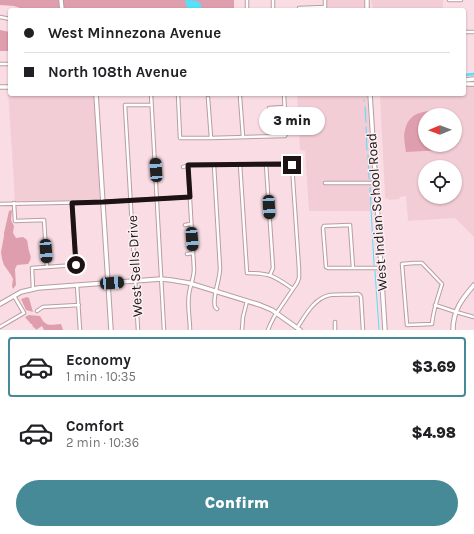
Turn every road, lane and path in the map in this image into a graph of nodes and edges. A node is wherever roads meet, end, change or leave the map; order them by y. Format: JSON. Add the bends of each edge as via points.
{"nodes":[{"id":1,"x":449,"y":0,"type":"edge"},
{"id":2,"x":461,"y":0,"type":"edge"},
{"id":3,"x":96,"y":96,"type":"edge"},
{"id":4,"x":151,"y":96,"type":"edge"},
{"id":5,"x":178,"y":96,"type":"edge"},
{"id":6,"x":284,"y":96,"type":"edge"},
{"id":7,"x":370,"y":96,"type":"edge"},
{"id":8,"x":240,"y":97,"type":"dead end"},
{"id":9,"x":208,"y":98,"type":"dead end"},
{"id":10,"x":151,"y":105,"type":"junction"},
{"id":11,"x":284,"y":107,"type":"junction"},
{"id":12,"x":269,"y":108,"type":"dead end"},
{"id":13,"x":243,"y":137,"type":"junction"},
{"id":14,"x":210,"y":138,"type":"junction"},
{"id":15,"x":240,"y":164,"type":"junction"},
{"id":16,"x":266,"y":164,"type":"junction"},
{"id":17,"x":188,"y":165,"type":"junction"},
{"id":18,"x":214,"y":165,"type":"junction"},
{"id":19,"x":183,"y":167,"type":"dead end"},
{"id":20,"x":325,"y":183,"type":"dead end"},
{"id":21,"x":376,"y":183,"type":"junction"},
{"id":22,"x":190,"y":197,"type":"junction"},
{"id":23,"x":158,"y":199,"type":"junction"},
{"id":24,"x":131,"y":200,"type":"junction"},
{"id":25,"x":103,"y":202,"type":"junction"},
{"id":26,"x":14,"y":203,"type":"junction"},
{"id":27,"x":72,"y":203,"type":"junction"},
{"id":28,"x":0,"y":204,"type":"edge"},
{"id":29,"x":185,"y":224,"type":"dead end"},
{"id":30,"x":191,"y":224,"type":"junction"},
{"id":31,"x":187,"y":254,"type":"dead end"},
{"id":32,"x":194,"y":254,"type":"junction"},
{"id":33,"x":47,"y":267,"type":"junction"},
{"id":34,"x":353,"y":268,"type":"junction"},
{"id":35,"x":381,"y":268,"type":"junction"},
{"id":36,"x":270,"y":275,"type":"junction"},
{"id":37,"x":161,"y":279,"type":"junction"},
{"id":38,"x":135,"y":281,"type":"junction"},
{"id":39,"x":108,"y":283,"type":"junction"},
{"id":40,"x":191,"y":284,"type":"junction"},
{"id":41,"x":474,"y":284,"type":"edge"},
{"id":42,"x":77,"y":285,"type":"junction"},
{"id":43,"x":33,"y":289,"type":"junction"},
{"id":44,"x":293,"y":289,"type":"junction"},
{"id":45,"x":216,"y":292,"type":"junction"},
{"id":46,"x":319,"y":295,"type":"dead end"},
{"id":47,"x":14,"y":296,"type":"junction"},
{"id":48,"x":321,"y":298,"type":"junction"},
{"id":49,"x":247,"y":301,"type":"junction"},
{"id":50,"x":0,"y":304,"type":"edge"},
{"id":51,"x":435,"y":304,"type":"junction"},
{"id":52,"x":79,"y":305,"type":"junction"},
{"id":53,"x":217,"y":310,"type":"dead end"},
{"id":54,"x":37,"y":311,"type":"dead end"},
{"id":55,"x":456,"y":312,"type":"junction"},
{"id":56,"x":276,"y":313,"type":"junction"},
{"id":57,"x":474,"y":317,"type":"edge"},
{"id":58,"x":335,"y":322,"type":"dead end"},
{"id":59,"x":0,"y":327,"type":"edge"},
{"id":60,"x":299,"y":329,"type":"edge"},
{"id":61,"x":80,"y":330,"type":"edge"},
{"id":62,"x":111,"y":330,"type":"edge"},
{"id":63,"x":138,"y":330,"type":"edge"},
{"id":64,"x":164,"y":330,"type":"edge"},
{"id":65,"x":190,"y":330,"type":"edge"},
{"id":66,"x":242,"y":330,"type":"edge"},
{"id":67,"x":268,"y":330,"type":"edge"},
{"id":68,"x":335,"y":330,"type":"edge"},
{"id":69,"x":363,"y":330,"type":"edge"},
{"id":70,"x":385,"y":330,"type":"edge"},
{"id":71,"x":453,"y":330,"type":"edge"}],
"edges":[{"from":1,"to":2,"type":"street"},
{"from":3,"to":25,"type":"street"},
{"from":4,"to":10,"type":"street"},
{"from":5,"to":14,"type":"street","via":[[180,138]]},
{"from":6,"to":11,"type":"street"},
{"from":7,"to":21,"type":"street","name":"West Indian School Road"},
{"from":8,"to":13,"type":"street"},
{"from":9,"to":14,"type":"street"},
{"from":10,"to":23,"type":"street"},
{"from":10,"to":24,"type":"street","name":"West Sells Drive","via":[[125,105]]},
{"from":11,"to":12,"type":"street"},
{"from":11,"to":13,"type":"street","via":[[285,136]]},
{"from":13,"to":14,"type":"street"},
{"from":15,"to":16,"type":"street"},
{"from":15,"to":18,"type":"street"},
{"from":15,"to":36,"type":"street","via":[[247,273]]},
{"from":16,"to":36,"type":"street","via":[[273,268]]},
{"from":16,"to":44,"type":"street","via":[[292,165],[299,274]]},
{"from":17,"to":18,"type":"street"},
{"from":17,"to":19,"type":"street"},
{"from":17,"to":22,"type":"street"},
{"from":18,"to":45,"type":"street","via":[[220,268]]},
{"from":20,"to":21,"type":"street"},
{"from":21,"to":35,"type":"street","name":"West Indian School Road"},
{"from":22,"to":23,"type":"street"},
{"from":22,"to":30,"type":"street"},
{"from":23,"to":24,"type":"street"},
{"from":23,"to":37,"type":"street"},
{"from":24,"to":25,"type":"street"},
{"from":24,"to":38,"type":"street","name":"West Sells Drive"},
{"from":25,"to":27,"type":"street"},
{"from":25,"to":39,"type":"street"},
{"from":26,"to":27,"type":"street"},
{"from":26,"to":28,"type":"street"},
{"from":26,"to":33,"type":"street","via":[[15,221],[44,220]]},
{"from":27,"to":33,"type":"street","via":[[76,265]]},
{"from":29,"to":30,"type":"street"},
{"from":30,"to":32,"type":"street"},
{"from":31,"to":32,"type":"street"},
{"from":32,"to":40,"type":"street"},
{"from":33,"to":43,"type":"street","via":[[32,268]]},
{"from":34,"to":34,"type":"street","via":[[350,225],[324,226],[326,267]]},
{"from":34,"to":35,"type":"street"},
{"from":35,"to":70,"type":"street","name":"West Indian School Road"},
{"from":36,"to":44,"type":"street"},
{"from":37,"to":38,"type":"street"},
{"from":37,"to":40,"type":"street"},
{"from":37,"to":64,"type":"street"},
{"from":38,"to":39,"type":"street"},
{"from":38,"to":63,"type":"street","name":"West Sells Drive"},
{"from":39,"to":42,"type":"street"},
{"from":39,"to":62,"type":"street"},
{"from":40,"to":45,"type":"street"},
{"from":40,"to":65,"type":"street","via":[[188,298]]},
{"from":41,"to":55,"type":"street"},
{"from":42,"to":43,"type":"street"},
{"from":42,"to":52,"type":"street"},
{"from":43,"to":47,"type":"street"},
{"from":44,"to":56,"type":"street"},
{"from":45,"to":49,"type":"street"},
{"from":45,"to":53,"type":"street","via":[[214,304]]},
{"from":46,"to":48,"type":"street"},
{"from":47,"to":50,"type":"street"},
{"from":47,"to":59,"type":"street","via":[[24,313]]},
{"from":48,"to":60,"type":"street","via":[[312,307]]},
{"from":48,"to":69,"type":"street","via":[[332,295],[360,295]]},
{"from":49,"to":56,"type":"street"},
{"from":49,"to":66,"type":"street"},
{"from":51,"to":51,"type":"street","via":[[432,324],[407,325],[402,264],[422,263],[442,284]]},
{"from":51,"to":55,"type":"street"},
{"from":52,"to":54,"type":"street","via":[[43,308]]},
{"from":52,"to":61,"type":"street"},
{"from":55,"to":57,"type":"street"},
{"from":55,"to":71,"type":"street"},
{"from":56,"to":60,"type":"street"},
{"from":56,"to":67,"type":"street"},
{"from":58,"to":68,"type":"street"}]}
